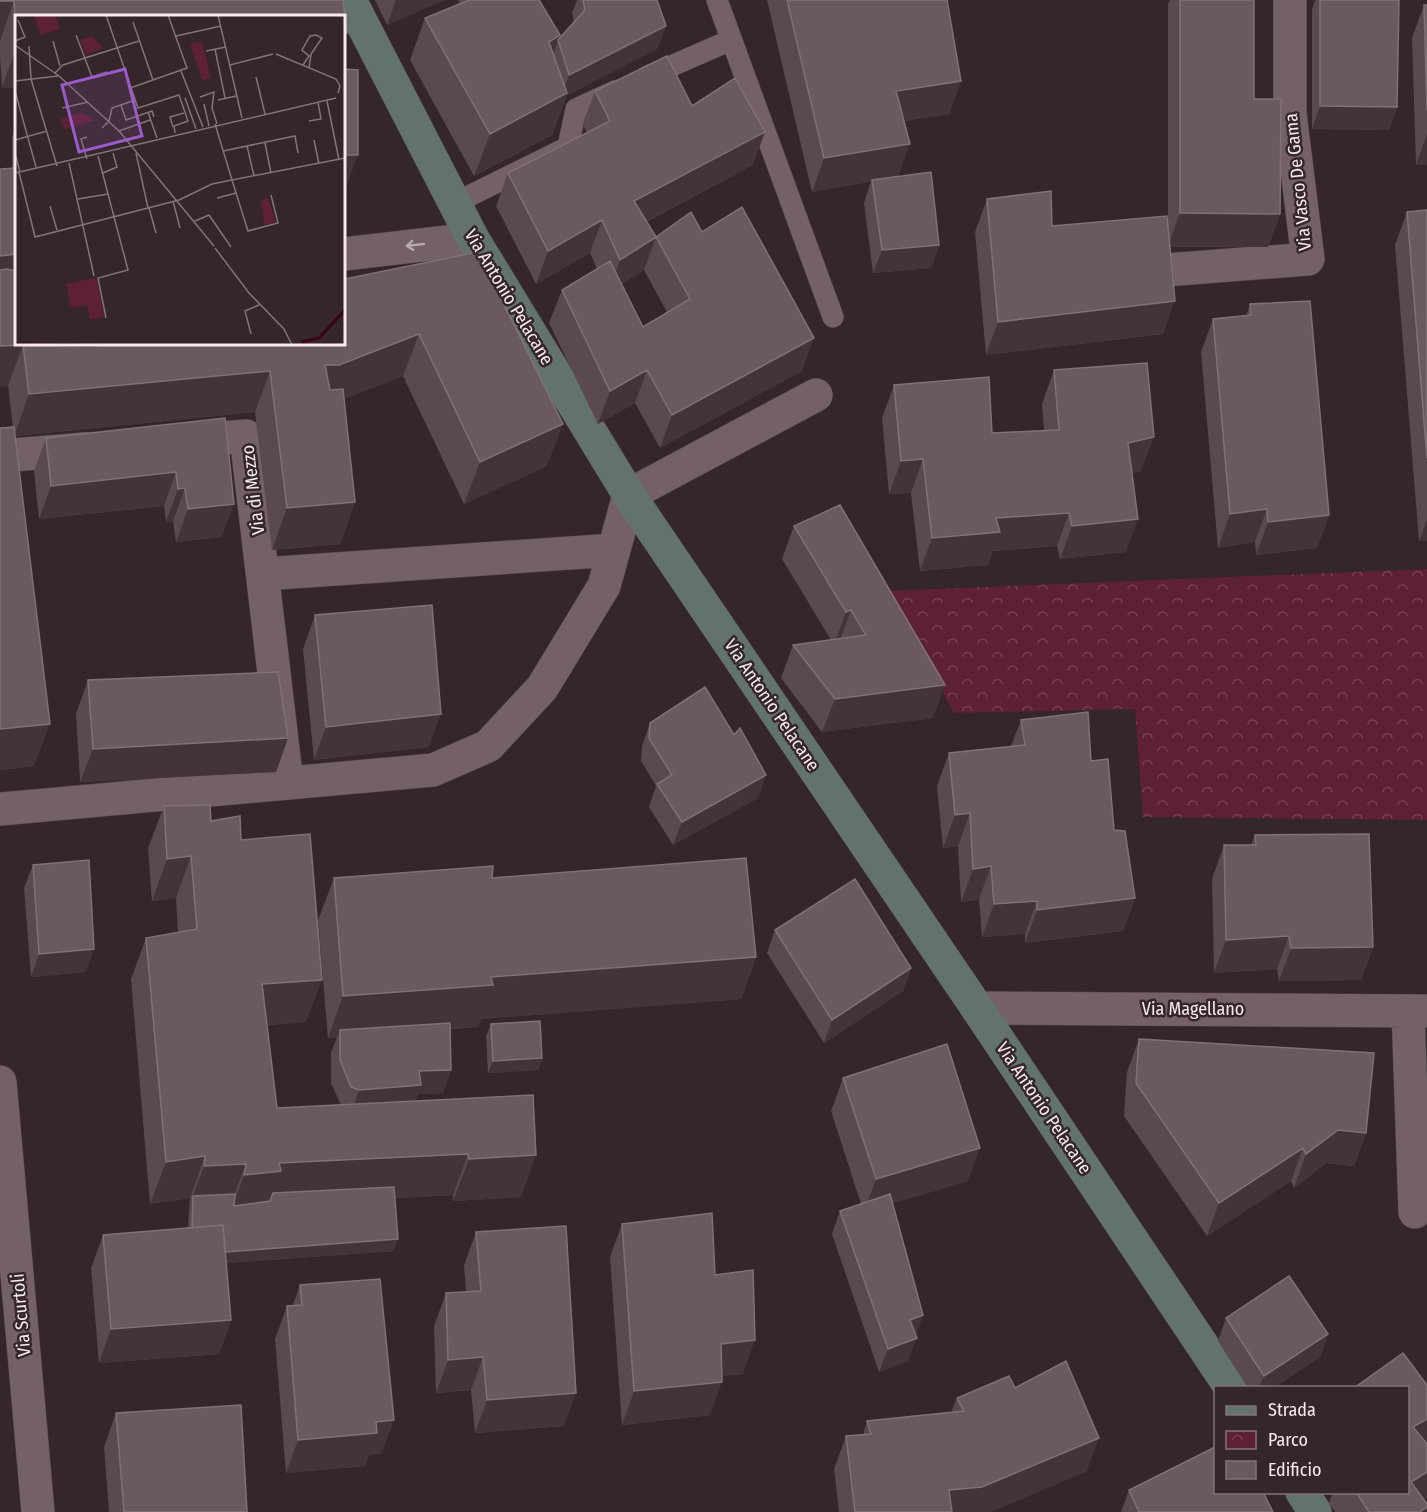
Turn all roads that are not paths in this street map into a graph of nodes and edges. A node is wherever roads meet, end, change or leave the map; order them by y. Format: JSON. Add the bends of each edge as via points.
{"nodes":[{"id":1,"x":350,"y":0,"type":"edge"},
{"id":2,"x":717,"y":0,"type":"edge"},
{"id":3,"x":1290,"y":0,"type":"edge"},
{"id":4,"x":731,"y":40,"type":"junction"},
{"id":5,"x":455,"y":203,"type":"junction"},
{"id":6,"x":473,"y":238,"type":"junction"},
{"id":7,"x":345,"y":254,"type":"edge"},
{"id":8,"x":1166,"y":270,"type":"edge"},
{"id":9,"x":833,"y":317,"type":"dead end"},
{"id":10,"x":816,"y":395,"type":"dead end"},
{"id":11,"x":153,"y":444,"type":"edge"},
{"id":12,"x":117,"y":447,"type":"edge"},
{"id":13,"x":0,"y":456,"type":"edge"},
{"id":14,"x":629,"y":495,"type":"junction"},
{"id":15,"x":614,"y":550,"type":"junction"},
{"id":16,"x":263,"y":574,"type":"junction"},
{"id":17,"x":287,"y":783,"type":"junction"},
{"id":18,"x":0,"y":809,"type":"edge"},
{"id":19,"x":977,"y":1008,"type":"junction"},
{"id":20,"x":1418,"y":1011,"type":"edge"},
{"id":21,"x":1,"y":1092,"type":"edge"},
{"id":22,"x":1415,"y":1212,"type":"dead end"},
{"id":23,"x":1230,"y":1386,"type":"edge"},
{"id":24,"x":1303,"y":1494,"type":"edge"},
{"id":25,"x":38,"y":1512,"type":"edge"},
{"id":26,"x":1315,"y":1512,"type":"edge"}],
"edges":[{"from":1,"to":5,"type":"street","name":"Via Antonio Pelacane"},
{"from":2,"to":4,"type":"lane"},
{"from":3,"to":8,"type":"street","name":"Via Vasco De Gama","via":[[1290,113],[1308,259]]},
{"from":4,"to":5,"type":"lane","via":[[576,109],[568,147]]},
{"from":4,"to":9,"type":"lane"},
{"from":5,"to":6,"type":"street","name":"Via Antonio Pelacane"},
{"from":6,"to":7,"type":"street","one_way":true},
{"from":6,"to":14,"type":"street","name":"Via Antonio Pelacane"},
{"from":10,"to":14,"type":"street"},
{"from":11,"to":16,"type":"street","name":"Via di Mezzo","via":[[246,436]]},
{"from":12,"to":13,"type":"street"},
{"from":14,"to":15,"type":"street"},
{"from":14,"to":19,"type":"street","name":"Via Antonio Pelacane"},
{"from":15,"to":16,"type":"street"},
{"from":15,"to":17,"type":"street","via":[[604,586],[542,688],[488,746],[434,770]]},
{"from":16,"to":17,"type":"street","name":"Via di Mezzo"},
{"from":17,"to":18,"type":"street"},
{"from":19,"to":20,"type":"street","name":"Via Magellano"},
{"from":19,"to":23,"type":"street","name":"Via Antonio Pelacane"},
{"from":20,"to":22,"type":"street","name":"Via Magellano"},
{"from":21,"to":25,"type":"street","name":"Via Scurtoli"},
{"from":24,"to":26,"type":"street"}]}
